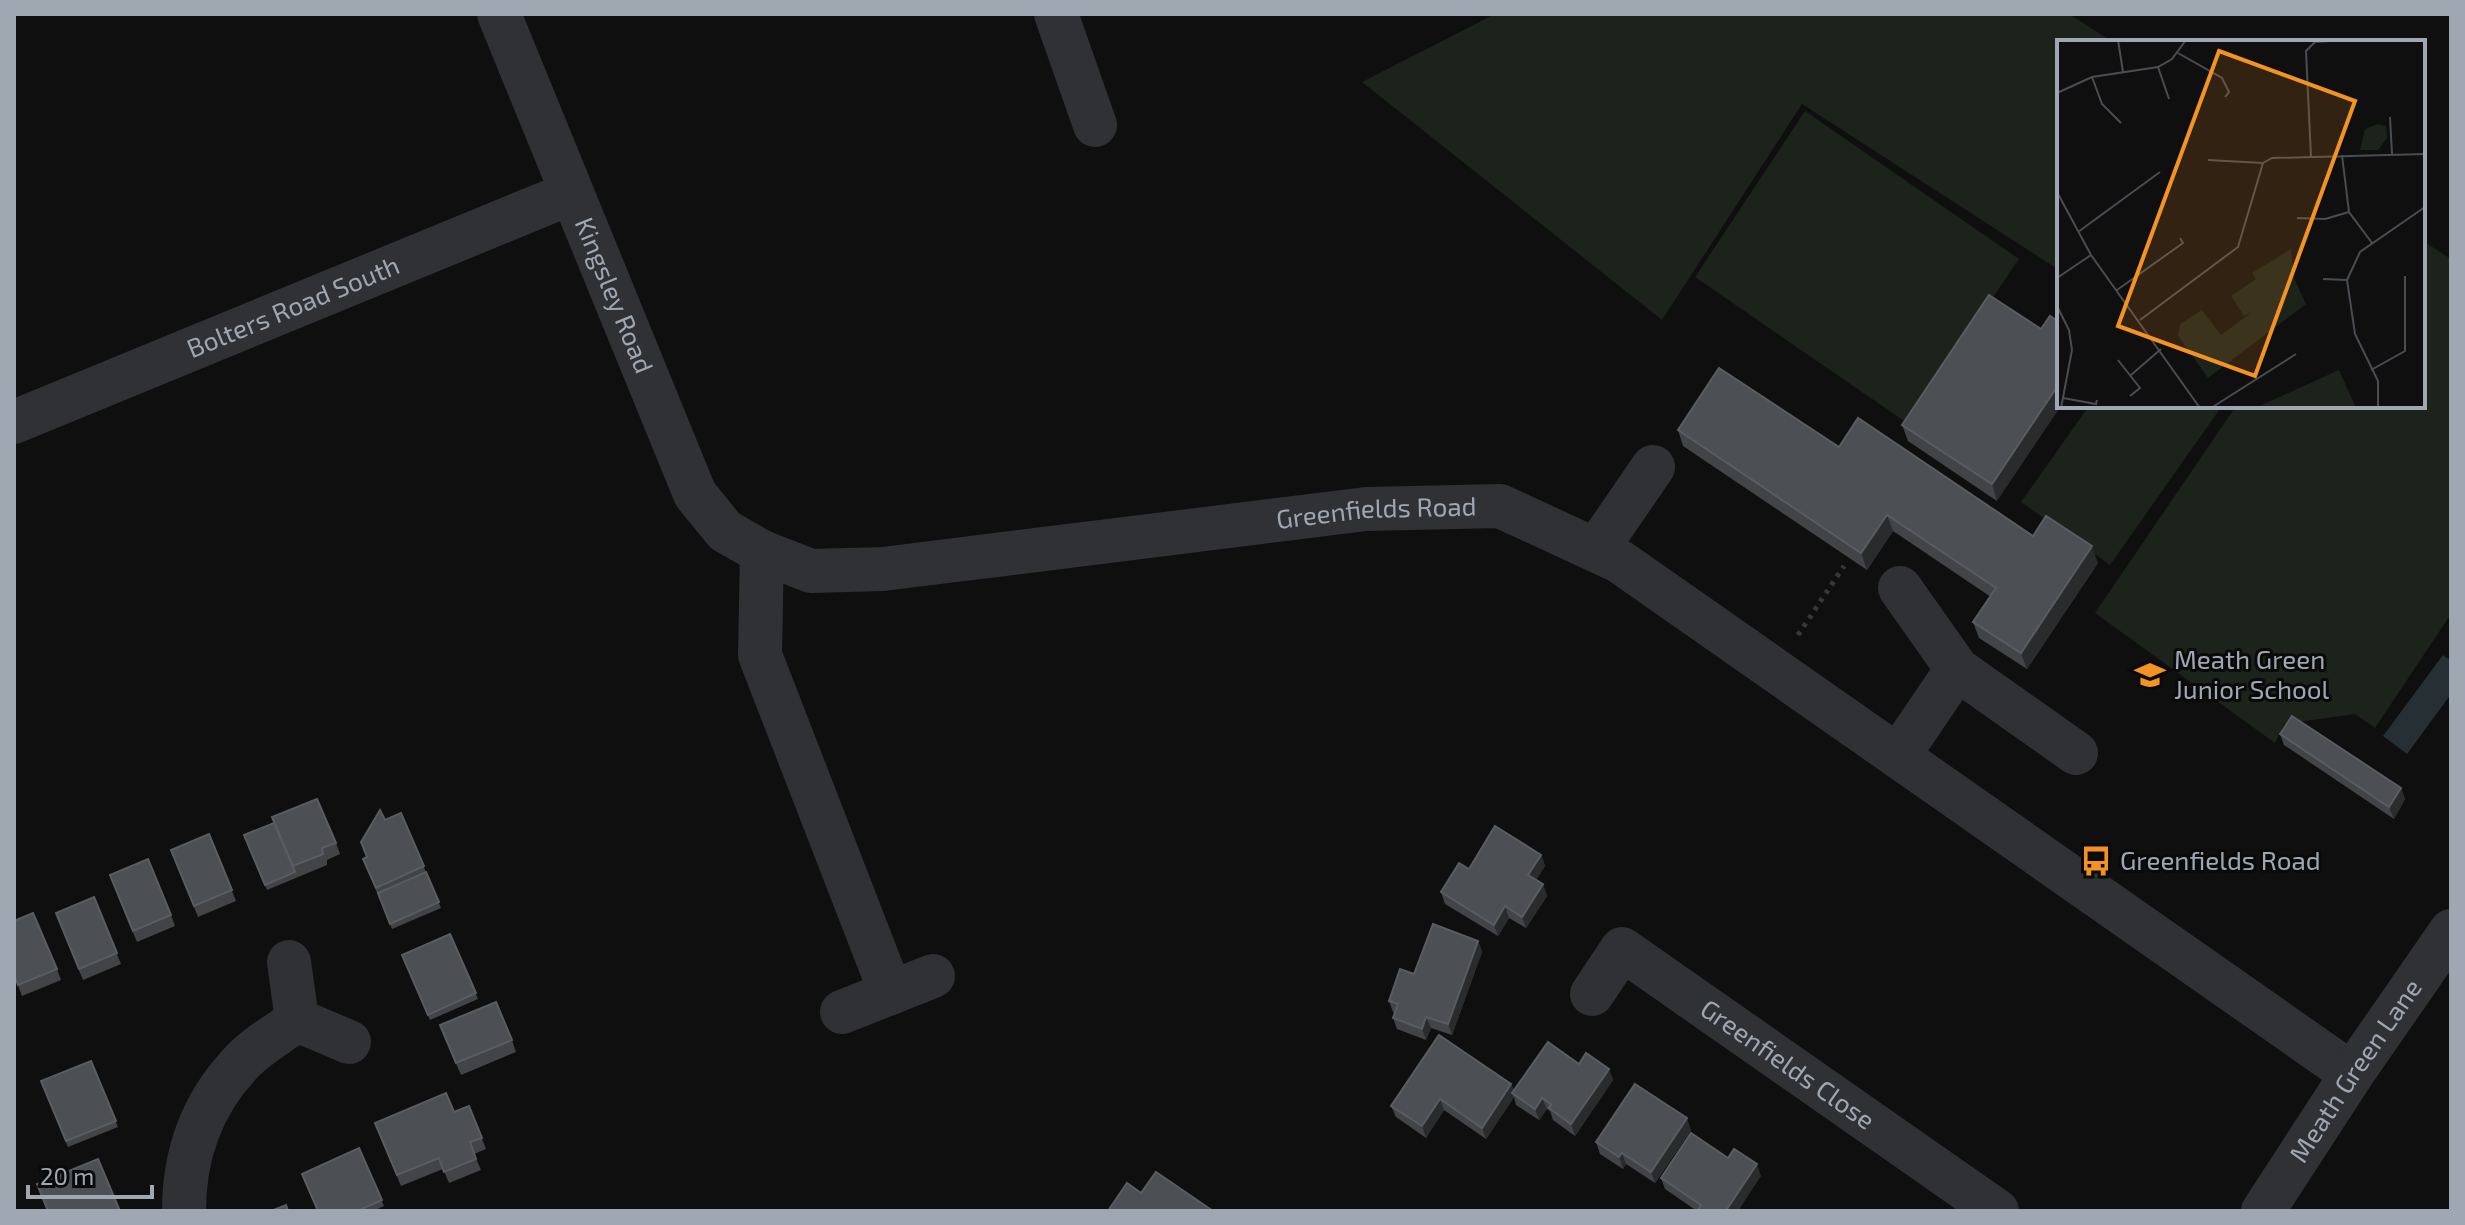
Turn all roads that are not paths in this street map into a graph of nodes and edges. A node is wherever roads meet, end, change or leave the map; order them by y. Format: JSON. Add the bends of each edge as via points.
{"nodes":[{"id":1,"x":499,"y":14,"type":"edge"},
{"id":2,"x":1056,"y":14,"type":"edge"},
{"id":3,"x":1095,"y":125,"type":"dead end"},
{"id":4,"x":571,"y":193,"type":"junction"},
{"id":5,"x":14,"y":422,"type":"edge"},
{"id":6,"x":1653,"y":467,"type":"dead end"},
{"id":7,"x":1596,"y":550,"type":"junction"},
{"id":8,"x":762,"y":552,"type":"junction"},
{"id":9,"x":1900,"y":588,"type":"dead end"},
{"id":10,"x":1957,"y":669,"type":"junction"},
{"id":11,"x":2076,"y":753,"type":"dead end"},
{"id":12,"x":1898,"y":756,"type":"junction"},
{"id":13,"x":2451,"y":931,"type":"edge"},
{"id":14,"x":289,"y":962,"type":"dead end"},
{"id":15,"x":933,"y":976,"type":"dead end"},
{"id":16,"x":891,"y":993,"type":"junction"},
{"id":17,"x":1592,"y":994,"type":"dead end"},
{"id":18,"x":842,"y":1012,"type":"dead end"},
{"id":19,"x":297,"y":1020,"type":"junction"},
{"id":20,"x":349,"y":1042,"type":"dead end"},
{"id":21,"x":2352,"y":1074,"type":"junction"},
{"id":22,"x":184,"y":1211,"type":"edge"},
{"id":23,"x":1997,"y":1211,"type":"edge"},
{"id":24,"x":2263,"y":1211,"type":"edge"}],
"edges":[{"from":1,"to":4,"type":"street","name":"Kingsley Road"},
{"from":2,"to":3,"type":"street"},
{"from":4,"to":5,"type":"street","name":"Bolters Road South"},
{"from":4,"to":8,"type":"street","name":"Kingsley Road","via":[[695,494],[725,531]]},
{"from":6,"to":7,"type":"street"},
{"from":7,"to":8,"type":"street","name":"Greenfields Road","via":[[1500,506],[1366,509],[883,569],[811,571]]},
{"from":7,"to":12,"type":"street","name":"Greenfields Road"},
{"from":8,"to":16,"type":"street","via":[[760,655]]},
{"from":9,"to":10,"type":"street"},
{"from":10,"to":11,"type":"street"},
{"from":10,"to":12,"type":"street"},
{"from":12,"to":21,"type":"street","name":"Greenfields Road"},
{"from":13,"to":21,"type":"street","name":"Meath Green Lane"},
{"from":14,"to":19,"type":"street"},
{"from":15,"to":16,"type":"street"},
{"from":16,"to":18,"type":"street"},
{"from":17,"to":23,"type":"street","name":"Greenfields Close","via":[[1622,949]]},
{"from":19,"to":20,"type":"street"},
{"from":19,"to":22,"type":"street","via":[[240,1063],[200,1121],[184,1183]]},
{"from":21,"to":24,"type":"street","name":"Meath Green Lane"}]}
